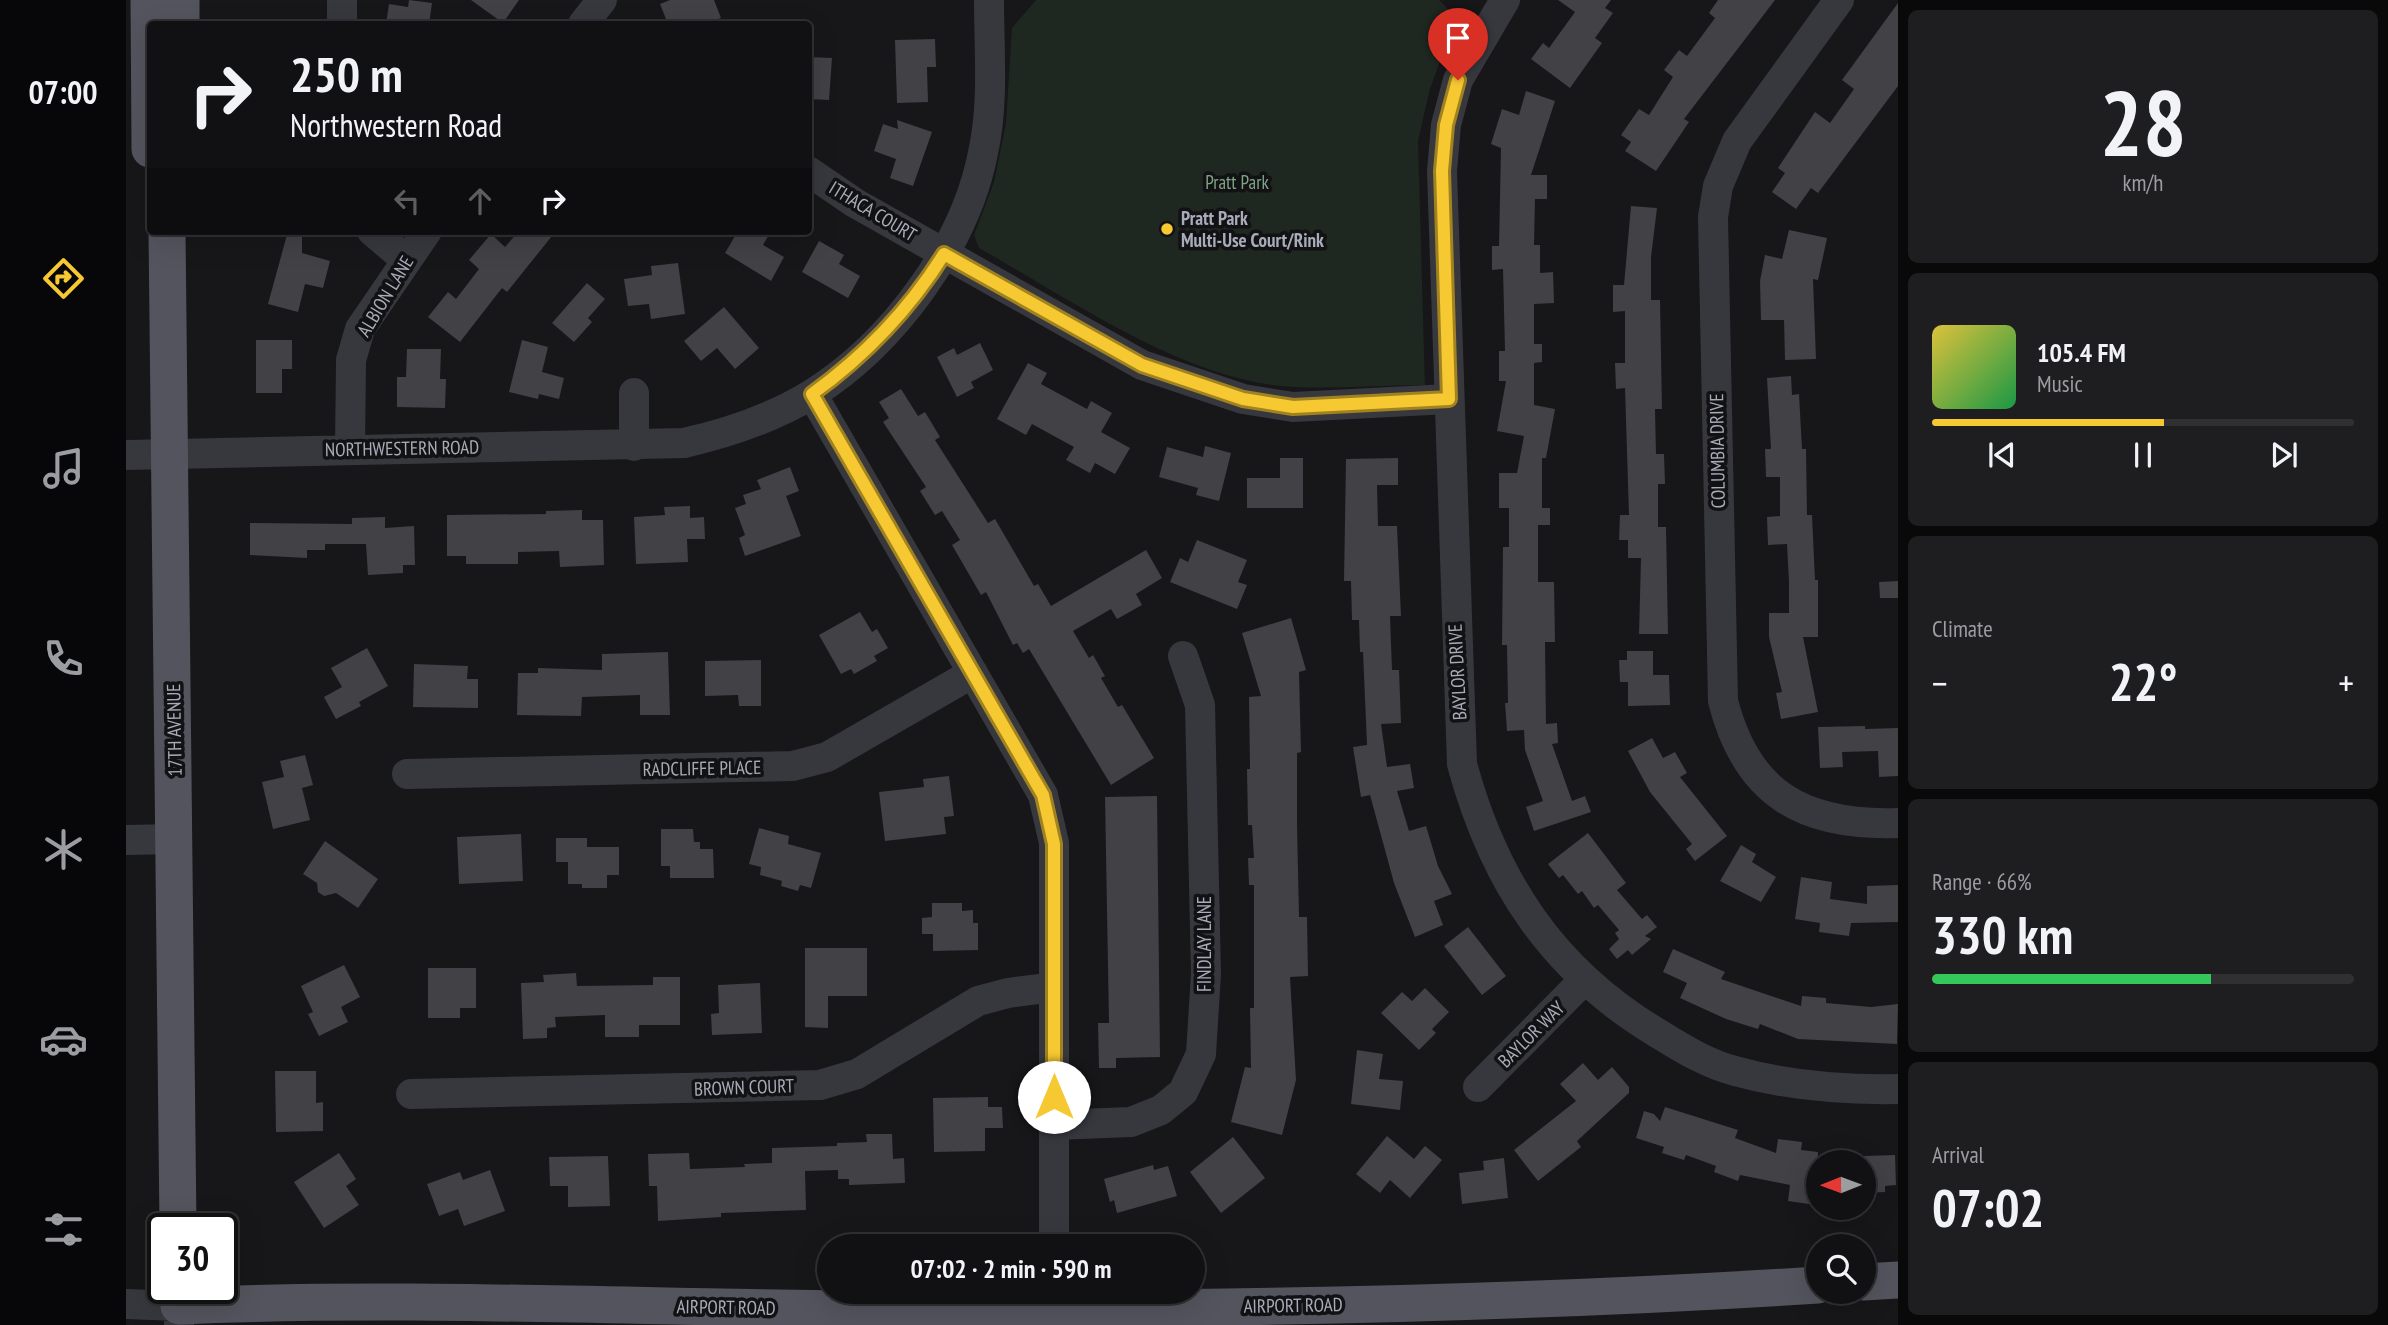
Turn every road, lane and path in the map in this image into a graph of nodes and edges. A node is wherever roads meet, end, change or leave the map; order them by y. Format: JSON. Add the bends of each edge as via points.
{"nodes":[{"id":1,"x":149,"y":0,"type":"edge"},
{"id":2,"x":181,"y":0,"type":"edge"},
{"id":3,"x":342,"y":0,"type":"edge"},
{"id":4,"x":602,"y":0,"type":"edge"},
{"id":5,"x":989,"y":0,"type":"edge"},
{"id":6,"x":1505,"y":0,"type":"edge"},
{"id":7,"x":1839,"y":0,"type":"edge"},
{"id":8,"x":149,"y":21,"type":"edge"},
{"id":9,"x":181,"y":21,"type":"edge"},
{"id":10,"x":342,"y":21,"type":"edge"},
{"id":11,"x":585,"y":21,"type":"edge"},
{"id":12,"x":812,"y":174,"type":"edge"},
{"id":13,"x":167,"y":235,"type":"edge"},
{"id":14,"x":377,"y":235,"type":"edge"},
{"id":15,"x":424,"y":235,"type":"edge"},
{"id":16,"x":944,"y":254,"type":"junction"},
{"id":17,"x":405,"y":259,"type":"junction"},
{"id":18,"x":634,"y":393,"type":"dead end"},
{"id":19,"x":812,"y":394,"type":"junction"},
{"id":20,"x":1449,"y":399,"type":"junction"},
{"id":21,"x":634,"y":446,"type":"junction"},
{"id":22,"x":350,"y":449,"type":"junction"},
{"id":23,"x":170,"y":454,"type":"junction"},
{"id":24,"x":126,"y":455,"type":"edge"},
{"id":25,"x":1183,"y":656,"type":"dead end"},
{"id":26,"x":973,"y":673,"type":"junction"},
{"id":27,"x":407,"y":774,"type":"dead end"},
{"id":28,"x":1898,"y":823,"type":"edge"},
{"id":29,"x":175,"y":839,"type":"junction"},
{"id":30,"x":126,"y":840,"type":"edge"},
{"id":31,"x":1584,"y":980,"type":"junction"},
{"id":32,"x":1054,"y":987,"type":"junction"},
{"id":33,"x":1478,"y":1087,"type":"dead end"},
{"id":34,"x":1898,"y":1089,"type":"edge"},
{"id":35,"x":411,"y":1094,"type":"dead end"},
{"id":36,"x":1054,"y":1125,"type":"junction"},
{"id":37,"x":178,"y":1213,"type":"edge"},
{"id":38,"x":1054,"y":1234,"type":"edge"},
{"id":39,"x":1898,"y":1280,"type":"edge"},
{"id":40,"x":1876,"y":1281,"type":"edge"},
{"id":41,"x":1806,"y":1286,"type":"edge"},
{"id":42,"x":126,"y":1304,"type":"edge"},
{"id":43,"x":179,"y":1306,"type":"edge"},
{"id":44,"x":1061,"y":1308,"type":"edge"}],
"edges":[{"from":1,"to":8,"type":"main road"},
{"from":2,"to":9,"type":"main road"},
{"from":3,"to":10,"type":"street"},
{"from":4,"to":11,"type":"street"},
{"from":5,"to":16,"type":"street","name":"NORTHWESTERN ROAD","via":[[990,110],[983,155],[970,199]]},
{"from":6,"to":20,"type":"street","name":"BAYLOR DRIVE","via":[[1458,80],[1446,125],[1442,171]]},
{"from":7,"to":28,"type":"street","name":"COLUMBIA DRIVE","via":[[1737,141],[1718,186],[1713,217],[1723,701],[1743,757],[1784,799],[1839,822]]},
{"from":12,"to":16,"type":"street","name":"ITHACA COURT"},
{"from":13,"to":23,"type":"main road","name":"17TH AVENUE"},
{"from":14,"to":17,"type":"street"},
{"from":15,"to":17,"type":"street","name":"ALBION LANE"},
{"from":16,"to":19,"type":"street","name":"NORTHWESTERN ROAD","via":[[922,290],[886,333]]},
{"from":16,"to":20,"type":"street","name":"ITHACA COURT","via":[[1142,365],[1243,399],[1293,407]]},
{"from":17,"to":22,"type":"street","name":"ALBION LANE","via":[[360,329],[351,360]]},
{"from":18,"to":21,"type":"street"},
{"from":19,"to":21,"type":"street","name":"NORTHWESTERN ROAD","via":[[763,419],[711,437]]},
{"from":19,"to":26,"type":"street"},
{"from":20,"to":31,"type":"street","name":"BAYLOR DRIVE","via":[[1462,764],[1476,817],[1507,883],[1542,935]]},
{"from":21,"to":22,"type":"street","name":"NORTHWESTERN ROAD"},
{"from":22,"to":23,"type":"street","name":"NORTHWESTERN ROAD"},
{"from":23,"to":24,"type":"street","name":"NORTHWESTERN ROAD"},
{"from":23,"to":29,"type":"main road","name":"17TH AVENUE"},
{"from":25,"to":36,"type":"street","name":"FINDLAY LANE","via":[[1200,705],[1206,974],[1201,1054],[1183,1092],[1161,1110],[1131,1122]]},
{"from":26,"to":27,"type":"street","name":"RADCLIFFE PLACE","via":[[827,757],[793,766]]},
{"from":26,"to":32,"type":"street","via":[[1043,795],[1054,844]]},
{"from":29,"to":30,"type":"street"},
{"from":29,"to":37,"type":"main road","name":"17TH AVENUE"},
{"from":31,"to":33,"type":"street","name":"BAYLOR WAY"},
{"from":31,"to":34,"type":"street","name":"BAYLOR DRIVE","via":[[1633,1019],[1688,1051],[1733,1070],[1804,1086]]},
{"from":32,"to":35,"type":"street","name":"BROWN COURT","via":[[978,1002],[857,1074],[820,1085]]},
{"from":32,"to":36,"type":"street"},
{"from":36,"to":38,"type":"street"},
{"from":39,"to":40,"type":"main road"},
{"from":41,"to":44,"type":"main road","name":"AIRPORT ROAD","via":[[1508,1301]]},
{"from":42,"to":43,"type":"street"},
{"from":43,"to":44,"type":"main road","name":"AIRPORT ROAD"}]}
